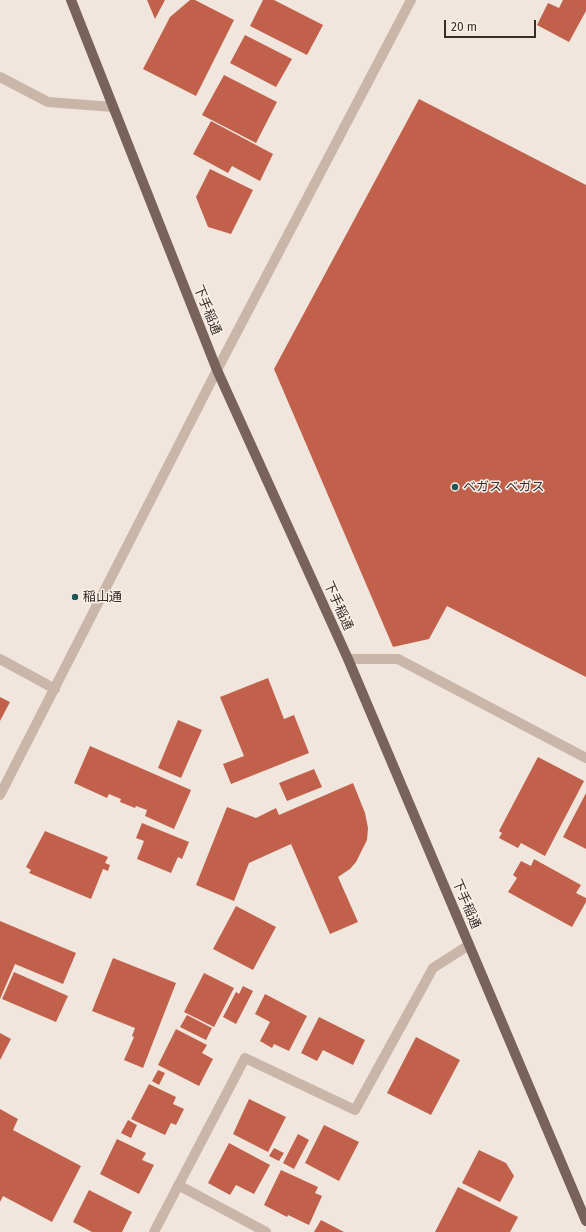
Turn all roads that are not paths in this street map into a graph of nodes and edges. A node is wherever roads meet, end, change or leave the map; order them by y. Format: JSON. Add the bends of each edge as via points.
{"nodes":[{"id":1,"x":71,"y":0,"type":"edge"},
{"id":2,"x":411,"y":0,"type":"edge"},
{"id":3,"x":0,"y":77,"type":"edge"},
{"id":4,"x":113,"y":107,"type":"junction"},
{"id":5,"x":217,"y":370,"type":"junction"},
{"id":6,"x":0,"y":659,"type":"edge"},
{"id":7,"x":348,"y":659,"type":"junction"},
{"id":8,"x":54,"y":689,"type":"junction"},
{"id":9,"x":586,"y":758,"type":"edge"},
{"id":10,"x":0,"y":795,"type":"edge"},
{"id":11,"x":469,"y":945,"type":"junction"},
{"id":12,"x":178,"y":1185,"type":"junction"},
{"id":13,"x":586,"y":1221,"type":"edge"},
{"id":14,"x":154,"y":1232,"type":"edge"},
{"id":15,"x":266,"y":1232,"type":"edge"}],
"edges":[{"from":1,"to":4,"type":"main road","name":"下手稲通"},
{"from":2,"to":5,"type":"street"},
{"from":3,"to":4,"type":"street","via":[[48,102]]},
{"from":4,"to":5,"type":"main road","name":"下手稲通"},
{"from":5,"to":7,"type":"main road","name":"下手稲通"},
{"from":5,"to":8,"type":"street"},
{"from":6,"to":8,"type":"street"},
{"from":7,"to":9,"type":"street","via":[[398,659]]},
{"from":7,"to":11,"type":"main road","name":"下手稲通"},
{"from":8,"to":10,"type":"street"},
{"from":11,"to":12,"type":"street","via":[[433,968],[355,1110],[245,1058]]},
{"from":11,"to":13,"type":"main road","name":"下手稲通"},
{"from":12,"to":14,"type":"street"},
{"from":12,"to":15,"type":"street"}]}
